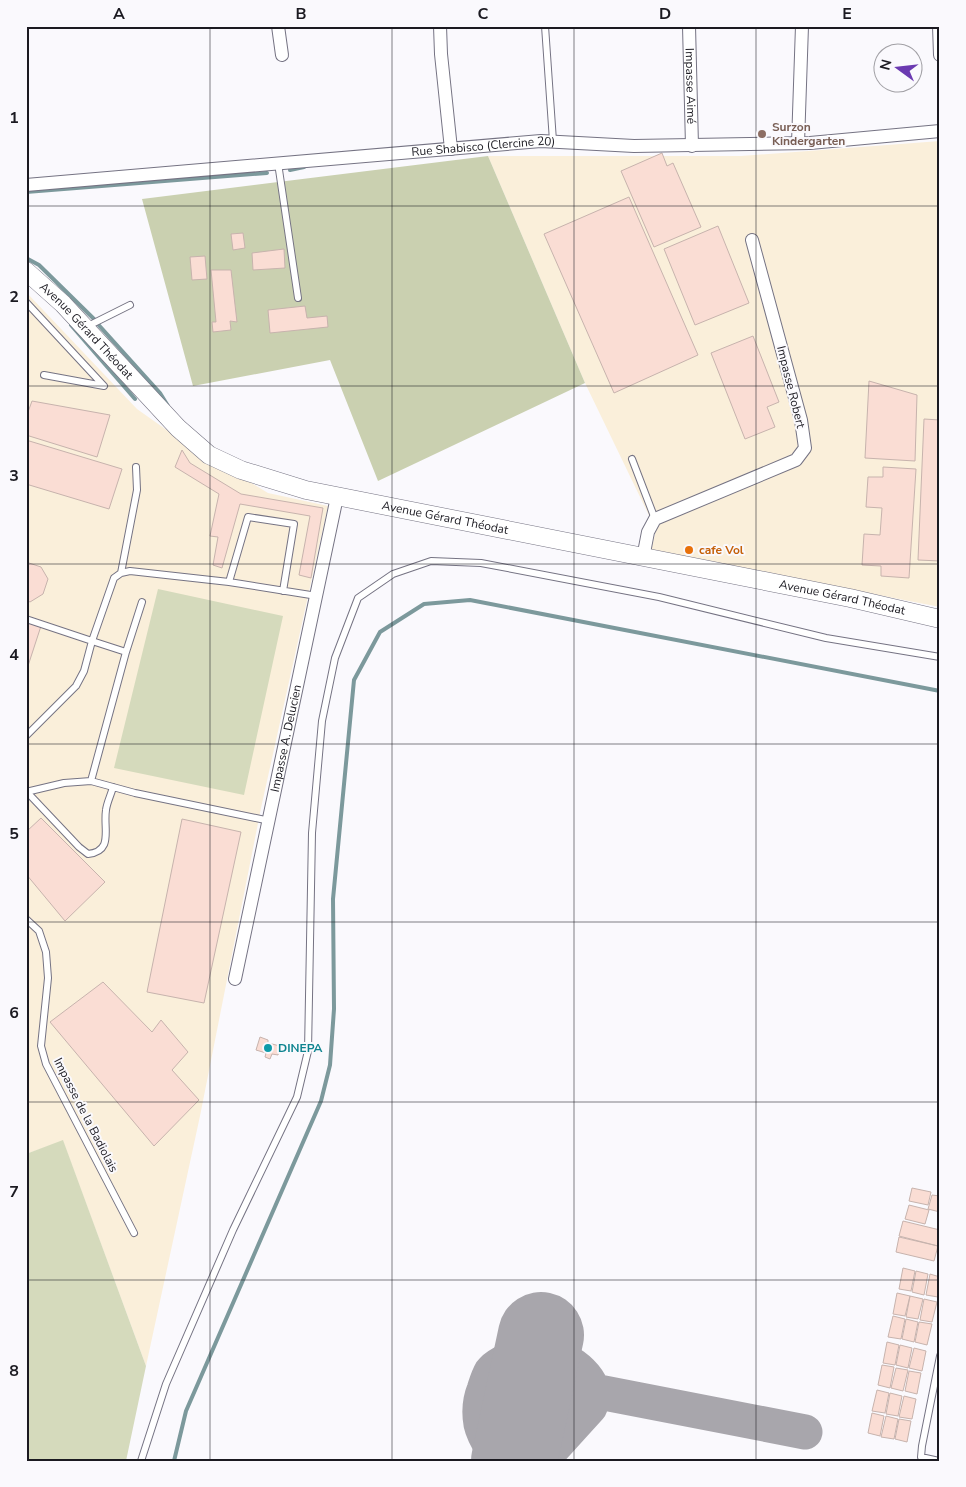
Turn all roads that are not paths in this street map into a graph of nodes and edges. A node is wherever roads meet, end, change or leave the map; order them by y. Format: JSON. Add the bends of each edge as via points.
{"nodes":[{"id":1,"x":278,"y":26,"type":"edge"},
{"id":2,"x":440,"y":26,"type":"edge"},
{"id":3,"x":545,"y":26,"type":"edge"},
{"id":4,"x":689,"y":26,"type":"edge"},
{"id":5,"x":802,"y":26,"type":"edge"},
{"id":6,"x":939,"y":26,"type":"edge"},
{"id":7,"x":282,"y":55,"type":"dead end"},
{"id":8,"x":940,"y":55,"type":"edge"},
{"id":9,"x":940,"y":131,"type":"edge"},
{"id":10,"x":552,"y":141,"type":"junction"},
{"id":11,"x":798,"y":143,"type":"junction"},
{"id":12,"x":692,"y":146,"type":"junction"},
{"id":13,"x":451,"y":149,"type":"junction"},
{"id":14,"x":278,"y":163,"type":"junction"},
{"id":15,"x":26,"y":185,"type":"edge"},
{"id":16,"x":752,"y":240,"type":"dead end"},
{"id":17,"x":26,"y":271,"type":"edge"},
{"id":18,"x":298,"y":298,"type":"dead end"},
{"id":19,"x":26,"y":302,"type":"edge"},
{"id":20,"x":130,"y":305,"type":"dead end"},
{"id":21,"x":85,"y":328,"type":"junction"},
{"id":22,"x":44,"y":375,"type":"dead end"},
{"id":23,"x":632,"y":459,"type":"dead end"},
{"id":24,"x":136,"y":467,"type":"dead end"},
{"id":25,"x":337,"y":497,"type":"junction"},
{"id":26,"x":655,"y":518,"type":"junction"},
{"id":27,"x":643,"y":558,"type":"junction"},
{"id":28,"x":121,"y":573,"type":"junction"},
{"id":29,"x":229,"y":582,"type":"junction"},
{"id":30,"x":283,"y":591,"type":"junction"},
{"id":31,"x":317,"y":596,"type":"junction"},
{"id":32,"x":142,"y":602,"type":"dead end"},
{"id":33,"x":26,"y":619,"type":"edge"},
{"id":34,"x":940,"y":619,"type":"edge"},
{"id":35,"x":92,"y":641,"type":"junction"},
{"id":36,"x":126,"y":652,"type":"junction"},
{"id":37,"x":940,"y":657,"type":"edge"},
{"id":38,"x":26,"y":736,"type":"edge"},
{"id":39,"x":91,"y":781,"type":"junction"},
{"id":40,"x":113,"y":787,"type":"junction"},
{"id":41,"x":27,"y":792,"type":"edge"},
{"id":42,"x":270,"y":821,"type":"junction"},
{"id":43,"x":26,"y":919,"type":"edge"},
{"id":44,"x":235,"y":979,"type":"dead end"},
{"id":45,"x":134,"y":1233,"type":"dead end"},
{"id":46,"x":940,"y":1356,"type":"edge"},
{"id":47,"x":142,"y":1461,"type":"edge"},
{"id":48,"x":939,"y":1461,"type":"edge"}],
"edges":[{"from":1,"to":7,"type":"street"},
{"from":2,"to":13,"type":"street"},
{"from":3,"to":10,"type":"lane"},
{"from":4,"to":12,"type":"street","name":"Impasse Aimé"},
{"from":5,"to":11,"type":"street"},
{"from":6,"to":8,"type":"street"},
{"from":9,"to":11,"type":"street","name":"Rue Shabisco (Clercine 20)"},
{"from":10,"to":12,"type":"street","name":"Rue Shabisco (Clercine 20)"},
{"from":10,"to":13,"type":"street","name":"Rue Shabisco (Clercine 20)"},
{"from":11,"to":12,"type":"street","name":"Rue Shabisco (Clercine 20)"},
{"from":13,"to":14,"type":"street","name":"Rue Shabisco (Clercine 20)"},
{"from":14,"to":15,"type":"street","name":"Rue Shabisco (Clercine 20)"},
{"from":14,"to":18,"type":"lane"},
{"from":16,"to":26,"type":"street","name":"Impasse Robert","via":[[802,420],[805,448],[796,460]]},
{"from":17,"to":21,"type":"street","name":"Avenue Gérard Théodat","via":[[64,304]]},
{"from":19,"to":22,"type":"lane","via":[[104,386]]},
{"from":20,"to":21,"type":"lane"},
{"from":21,"to":25,"type":"street","name":"Avenue Gérard Théodat","via":[[178,428],[209,455],[265,479]]},
{"from":23,"to":26,"type":"lane"},
{"from":24,"to":28,"type":"lane","via":[[136,490]]},
{"from":25,"to":27,"type":"street","name":"Avenue Gérard Théodat"},
{"from":25,"to":31,"type":"street","name":"Impasse A. Delucien"},
{"from":26,"to":27,"type":"street","via":[[648,532]]},
{"from":27,"to":34,"type":"street","name":"Avenue Gérard Théodat"},
{"from":28,"to":29,"type":"lane","via":[[138,571]]},
{"from":28,"to":35,"type":"lane","via":[[114,578]]},
{"from":29,"to":30,"type":"lane"},
{"from":29,"to":30,"type":"lane","via":[[248,516],[285,522],[294,524]]},
{"from":30,"to":31,"type":"lane"},
{"from":31,"to":42,"type":"street","name":"Impasse A. Delucien"},
{"from":32,"to":36,"type":"lane"},
{"from":33,"to":35,"type":"lane"},
{"from":35,"to":36,"type":"lane"},
{"from":35,"to":38,"type":"lane","via":[[84,671],[76,686]]},
{"from":36,"to":39,"type":"lane"},
{"from":37,"to":47,"type":"lane","via":[[826,638],[659,597],[481,563],[431,561],[393,574],[358,598],[335,658],[322,721],[312,833],[308,1050],[297,1097],[233,1230],[166,1384]]},
{"from":39,"to":40,"type":"lane"},
{"from":39,"to":41,"type":"lane","via":[[64,782]]},
{"from":40,"to":41,"type":"lane","via":[[106,808],[106,842],[96,853],[88,854]]},
{"from":40,"to":42,"type":"lane"},
{"from":42,"to":44,"type":"street","name":"Impasse A. Delucien"},
{"from":43,"to":45,"type":"lane","name":"Impasse de la Badiolais","via":[[39,931],[46,952],[48,978],[41,1046],[46,1064]]},
{"from":46,"to":48,"type":"lane","via":[[921,1457]]}]}
